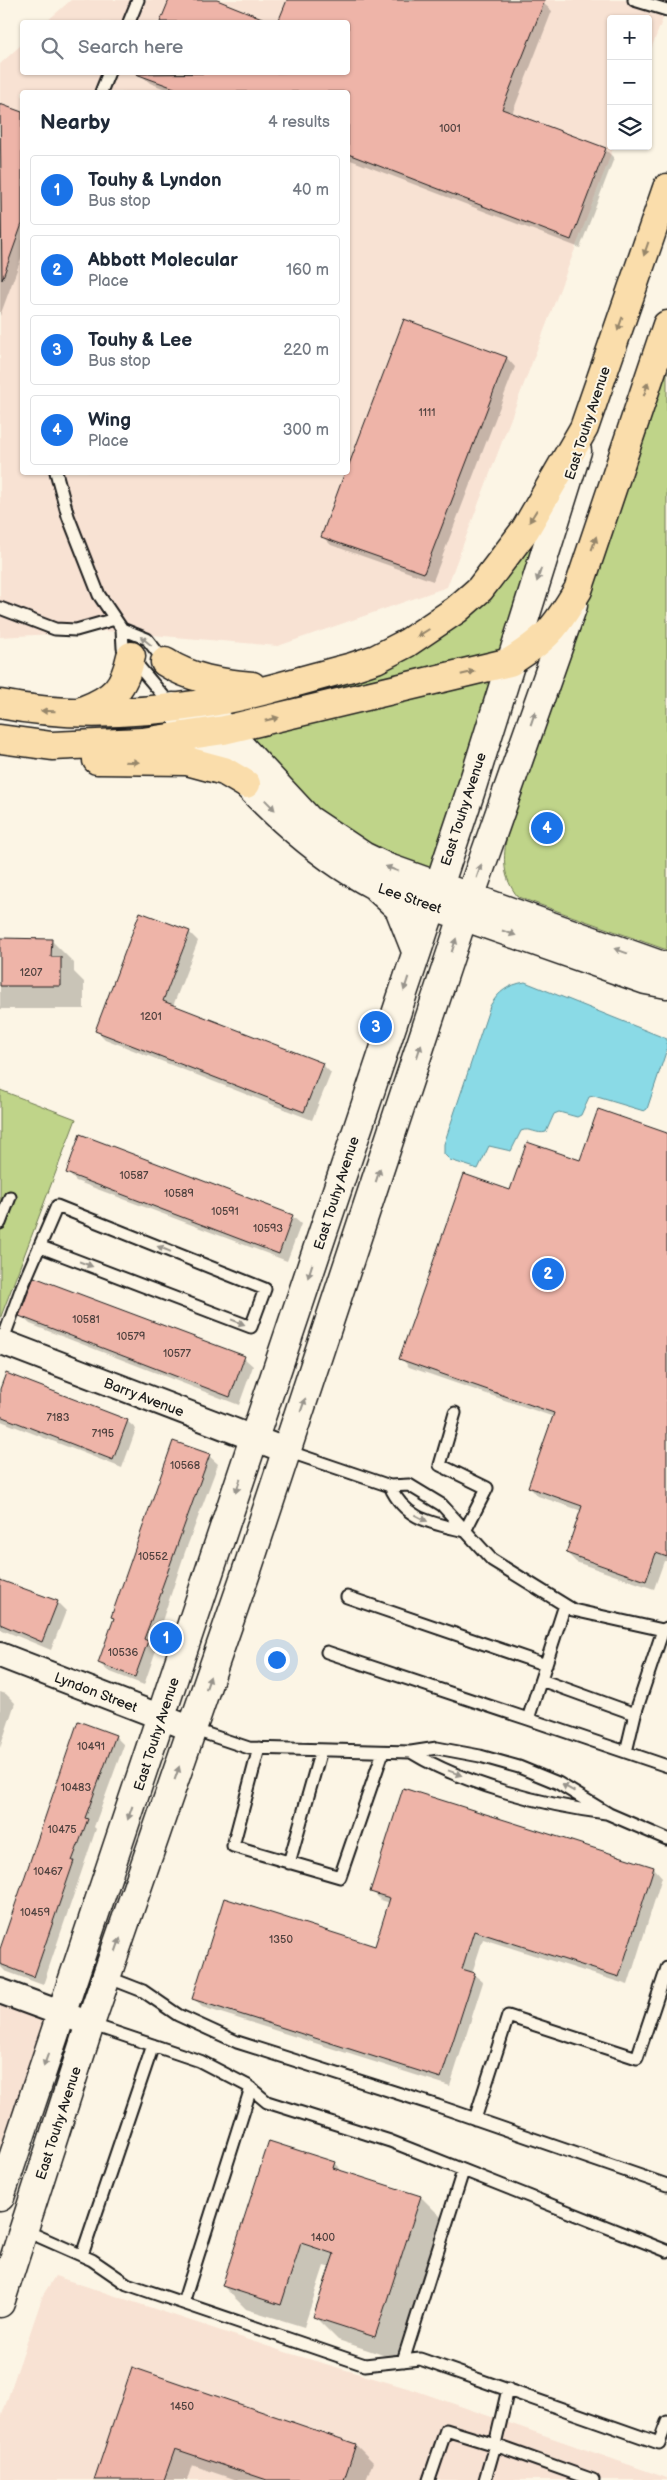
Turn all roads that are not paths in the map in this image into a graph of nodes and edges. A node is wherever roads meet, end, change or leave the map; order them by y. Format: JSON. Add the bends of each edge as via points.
{"nodes":[{"id":1,"x":138,"y":0,"type":"edge"},
{"id":2,"x":634,"y":0,"type":"edge"},
{"id":3,"x":667,"y":10,"type":"edge"},
{"id":4,"x":130,"y":20,"type":"edge"},
{"id":5,"x":108,"y":75,"type":"edge"},
{"id":6,"x":102,"y":90,"type":"edge"},
{"id":7,"x":667,"y":188,"type":"edge"},
{"id":8,"x":667,"y":325,"type":"edge"},
{"id":9,"x":584,"y":428,"type":"junction"},
{"id":10,"x":57,"y":475,"type":"edge"},
{"id":11,"x":578,"y":590,"type":"junction"},
{"id":12,"x":0,"y":608,"type":"edge"},
{"id":13,"x":115,"y":619,"type":"junction"},
{"id":14,"x":122,"y":629,"type":"junction"},
{"id":15,"x":131,"y":656,"type":"junction"},
{"id":16,"x":165,"y":662,"type":"junction"},
{"id":17,"x":510,"y":662,"type":"junction"},
{"id":18,"x":273,"y":688,"type":"junction"},
{"id":19,"x":187,"y":696,"type":"junction"},
{"id":20,"x":0,"y":704,"type":"edge"},
{"id":21,"x":78,"y":712,"type":"junction"},
{"id":22,"x":211,"y":732,"type":"junction"},
{"id":23,"x":0,"y":738,"type":"edge"},
{"id":24,"x":52,"y":746,"type":"junction"},
{"id":25,"x":246,"y":784,"type":"junction"},
{"id":26,"x":374,"y":885,"type":"junction"},
{"id":27,"x":435,"y":895,"type":"junction"},
{"id":28,"x":467,"y":907,"type":"junction"},
{"id":29,"x":416,"y":951,"type":"junction"},
{"id":30,"x":667,"y":967,"type":"edge"},
{"id":31,"x":667,"y":984,"type":"edge"},
{"id":32,"x":10,"y":1197,"type":"dead end"},
{"id":33,"x":0,"y":1223,"type":"edge"},
{"id":34,"x":41,"y":1247,"type":"junction"},
{"id":35,"x":1,"y":1342,"type":"edge"},
{"id":36,"x":455,"y":1413,"type":"dead end"},
{"id":37,"x":254,"y":1440,"type":"junction"},
{"id":38,"x":287,"y":1451,"type":"junction"},
{"id":39,"x":390,"y":1486,"type":"junction"},
{"id":40,"x":465,"y":1531,"type":"junction"},
{"id":41,"x":347,"y":1597,"type":"dead end"},
{"id":42,"x":565,"y":1605,"type":"junction"},
{"id":43,"x":665,"y":1629,"type":"edge"},
{"id":44,"x":327,"y":1652,"type":"dead end"},
{"id":45,"x":0,"y":1655,"type":"edge"},
{"id":46,"x":546,"y":1665,"type":"junction"},
{"id":47,"x":541,"y":1680,"type":"junction"},
{"id":48,"x":635,"y":1714,"type":"junction"},
{"id":49,"x":162,"y":1717,"type":"junction"},
{"id":50,"x":528,"y":1719,"type":"junction"},
{"id":51,"x":192,"y":1729,"type":"junction"},
{"id":52,"x":259,"y":1748,"type":"junction"},
{"id":53,"x":322,"y":1750,"type":"junction"},
{"id":54,"x":383,"y":1752,"type":"junction"},
{"id":55,"x":411,"y":1752,"type":"junction"},
{"id":56,"x":626,"y":1752,"type":"junction"},
{"id":57,"x":667,"y":1766,"type":"edge"},
{"id":58,"x":609,"y":1814,"type":"junction"},
{"id":59,"x":667,"y":1839,"type":"edge"},
{"id":60,"x":289,"y":1863,"type":"junction"},
{"id":61,"x":667,"y":1968,"type":"edge"},
{"id":62,"x":107,"y":1977,"type":"junction"},
{"id":63,"x":0,"y":1991,"type":"edge"},
{"id":64,"x":62,"y":2014,"type":"junction"},
{"id":65,"x":90,"y":2024,"type":"junction"},
{"id":66,"x":153,"y":2045,"type":"junction"},
{"id":67,"x":251,"y":2088,"type":"junction"},
{"id":68,"x":475,"y":2119,"type":"junction"},
{"id":69,"x":463,"y":2171,"type":"junction"},
{"id":70,"x":667,"y":2185,"type":"edge"},
{"id":71,"x":0,"y":2197,"type":"edge"},
{"id":72,"x":24,"y":2230,"type":"junction"},
{"id":73,"x":667,"y":2251,"type":"edge"},
{"id":74,"x":82,"y":2255,"type":"junction"},
{"id":75,"x":0,"y":2303,"type":"edge"},
{"id":76,"x":183,"y":2303,"type":"junction"},
{"id":77,"x":403,"y":2361,"type":"junction"},
{"id":78,"x":508,"y":2389,"type":"junction"},
{"id":79,"x":667,"y":2422,"type":"edge"},
{"id":80,"x":495,"y":2445,"type":"junction"},
{"id":81,"x":429,"y":2480,"type":"edge"},
{"id":82,"x":485,"y":2480,"type":"edge"},
{"id":83,"x":592,"y":2480,"type":"edge"}],
"edges":[{"from":1,"to":4,"type":"lane"},
{"from":2,"to":3,"type":"lane"},
{"from":5,"to":6,"type":"lane"},
{"from":7,"to":9,"type":"main road","name":"East Touhy Avenue","one_way":true},
{"from":11,"to":8,"type":"main road","name":"East Touhy Avenue","one_way":true},
{"from":9,"to":17,"type":"main road","name":"East Touhy Avenue","one_way":true},
{"from":9,"to":18,"type":"main road","one_way":true,"via":[[504,560],[480,589],[456,610],[408,643],[376,659]]},
{"from":10,"to":13,"type":"lane","via":[[68,516],[99,595]]},
{"from":11,"to":17,"type":"main road","via":[[557,625],[538,645]]},
{"from":28,"to":11,"type":"main road","name":"East Touhy Avenue","one_way":true},
{"from":12,"to":13,"type":"lane","via":[[55,629],[76,630]]},
{"from":13,"to":14,"type":"lane"},
{"from":14,"to":15,"type":"lane","via":[[123,648]]},
{"from":16,"to":14,"type":"lane","one_way":true,"via":[[147,639]]},
{"from":15,"to":19,"type":"lane"},
{"from":15,"to":21,"type":"main road","via":[[127,674],[116,693]]},
{"from":16,"to":18,"type":"main road","via":[[178,670],[221,682]]},
{"from":16,"to":19,"type":"lane"},
{"from":22,"to":17,"type":"main road","one_way":true},
{"from":17,"to":27,"type":"main road","name":"East Touhy Avenue"},
{"from":18,"to":19,"type":"main road"},
{"from":19,"to":21,"type":"main road"},
{"from":19,"to":22,"type":"main road","name":"Lee Street"},
{"from":21,"to":20,"type":"main road","one_way":true},
{"from":22,"to":24,"type":"main road","via":[[142,742]]},
{"from":22,"to":25,"type":"main road","name":"Lee Street"},
{"from":27,"to":22,"type":"main road","name":"Lee Street","one_way":true,"via":[[363,856],[310,820]]},
{"from":23,"to":24,"type":"main road"},
{"from":24,"to":25,"type":"main road","one_way":true,"via":[[78,760],[187,761],[224,771]]},
{"from":25,"to":26,"type":"main road","name":"Lee Street","one_way":true,"via":[[314,847]]},
{"from":26,"to":27,"type":"main road","name":"Lee Street"},
{"from":26,"to":29,"type":"main road","via":[[399,908]]},
{"from":27,"to":28,"type":"main road","name":"Lee Street"},
{"from":27,"to":29,"type":"main road","name":"East Touhy Avenue"},
{"from":30,"to":28,"type":"main road","name":"Lee Street","one_way":true},
{"from":28,"to":31,"type":"main road","name":"Lee Street","one_way":true,"via":[[646,980]]},
{"from":38,"to":28,"type":"main road","name":"East Touhy Avenue","one_way":true},
{"from":29,"to":37,"type":"main road","name":"East Touhy Avenue","one_way":true},
{"from":32,"to":33,"type":"lane"},
{"from":34,"to":34,"type":"lane","one_way":true,"via":[[251,1327],[265,1289],[57,1206]]},
{"from":34,"to":35,"type":"lane"},
{"from":35,"to":37,"type":"street","name":"Barry Avenue"},
{"from":36,"to":40,"type":"lane","via":[[440,1465],[487,1488]]},
{"from":37,"to":38,"type":"street","name":"Barry Avenue"},
{"from":37,"to":49,"type":"main road","name":"East Touhy Avenue","one_way":true},
{"from":38,"to":39,"type":"lane"},
{"from":51,"to":38,"type":"main road","name":"East Touhy Avenue","one_way":true},
{"from":39,"to":40,"type":"lane","via":[[409,1485],[442,1505]]},
{"from":39,"to":40,"type":"lane","one_way":true,"via":[[397,1502],[422,1520]]},
{"from":40,"to":42,"type":"lane","via":[[492,1560]]},
{"from":41,"to":46,"type":"lane"},
{"from":42,"to":43,"type":"lane","via":[[573,1610]]},
{"from":42,"to":46,"type":"lane"},
{"from":43,"to":48,"type":"lane"},
{"from":44,"to":50,"type":"lane"},
{"from":45,"to":49,"type":"street","name":"Lyndon Street"},
{"from":46,"to":47,"type":"lane"},
{"from":47,"to":48,"type":"lane"},
{"from":47,"to":50,"type":"lane"},
{"from":48,"to":56,"type":"lane"},
{"from":49,"to":51,"type":"street","name":"Lyndon Street"},
{"from":49,"to":64,"type":"main road","name":"East Touhy Avenue","one_way":true},
{"from":50,"to":56,"type":"lane"},
{"from":51,"to":52,"type":"lane","via":[[249,1748]]},
{"from":62,"to":51,"type":"main road","name":"East Touhy Avenue","one_way":true},
{"from":52,"to":53,"type":"lane"},
{"from":52,"to":60,"type":"lane","via":[[234,1846]]},
{"from":53,"to":54,"type":"lane"},
{"from":53,"to":60,"type":"lane"},
{"from":54,"to":55,"type":"lane"},
{"from":54,"to":60,"type":"lane","via":[[340,1877]]},
{"from":55,"to":58,"type":"lane","one_way":true,"via":[[430,1764],[557,1807]]},
{"from":58,"to":55,"type":"lane","one_way":true,"via":[[558,1783],[519,1767],[437,1748]]},
{"from":56,"to":57,"type":"lane"},
{"from":58,"to":59,"type":"lane"},
{"from":61,"to":68,"type":"lane","via":[[637,2058],[508,2016]]},
{"from":62,"to":65,"type":"main road","name":"East Touhy Avenue"},
{"from":62,"to":68,"type":"lane","via":[[143,1991],[178,2015],[237,2042]]},
{"from":63,"to":64,"type":"street"},
{"from":64,"to":65,"type":"street"},
{"from":64,"to":71,"type":"main road","name":"East Touhy Avenue","one_way":true},
{"from":65,"to":66,"type":"lane"},
{"from":65,"to":72,"type":"main road","name":"East Touhy Avenue"},
{"from":66,"to":67,"type":"lane","via":[[200,2061]]},
{"from":66,"to":74,"type":"lane"},
{"from":67,"to":69,"type":"lane","via":[[267,2102],[390,2142]]},
{"from":67,"to":76,"type":"lane"},
{"from":68,"to":70,"type":"lane"},
{"from":69,"to":73,"type":"lane"},
{"from":69,"to":77,"type":"lane"},
{"from":72,"to":74,"type":"lane"},
{"from":72,"to":75,"type":"main road","name":"East Touhy Avenue"},
{"from":74,"to":76,"type":"lane","via":[[127,2284]]},
{"from":76,"to":77,"type":"lane","via":[[365,2365]]},
{"from":77,"to":78,"type":"lane","via":[[420,2359]]},
{"from":78,"to":79,"type":"lane","via":[[659,2443]]},
{"from":78,"to":80,"type":"lane"},
{"from":80,"to":81,"type":"lane","via":[[446,2430]]},
{"from":80,"to":82,"type":"lane"},
{"from":80,"to":83,"type":"lane"}]}
